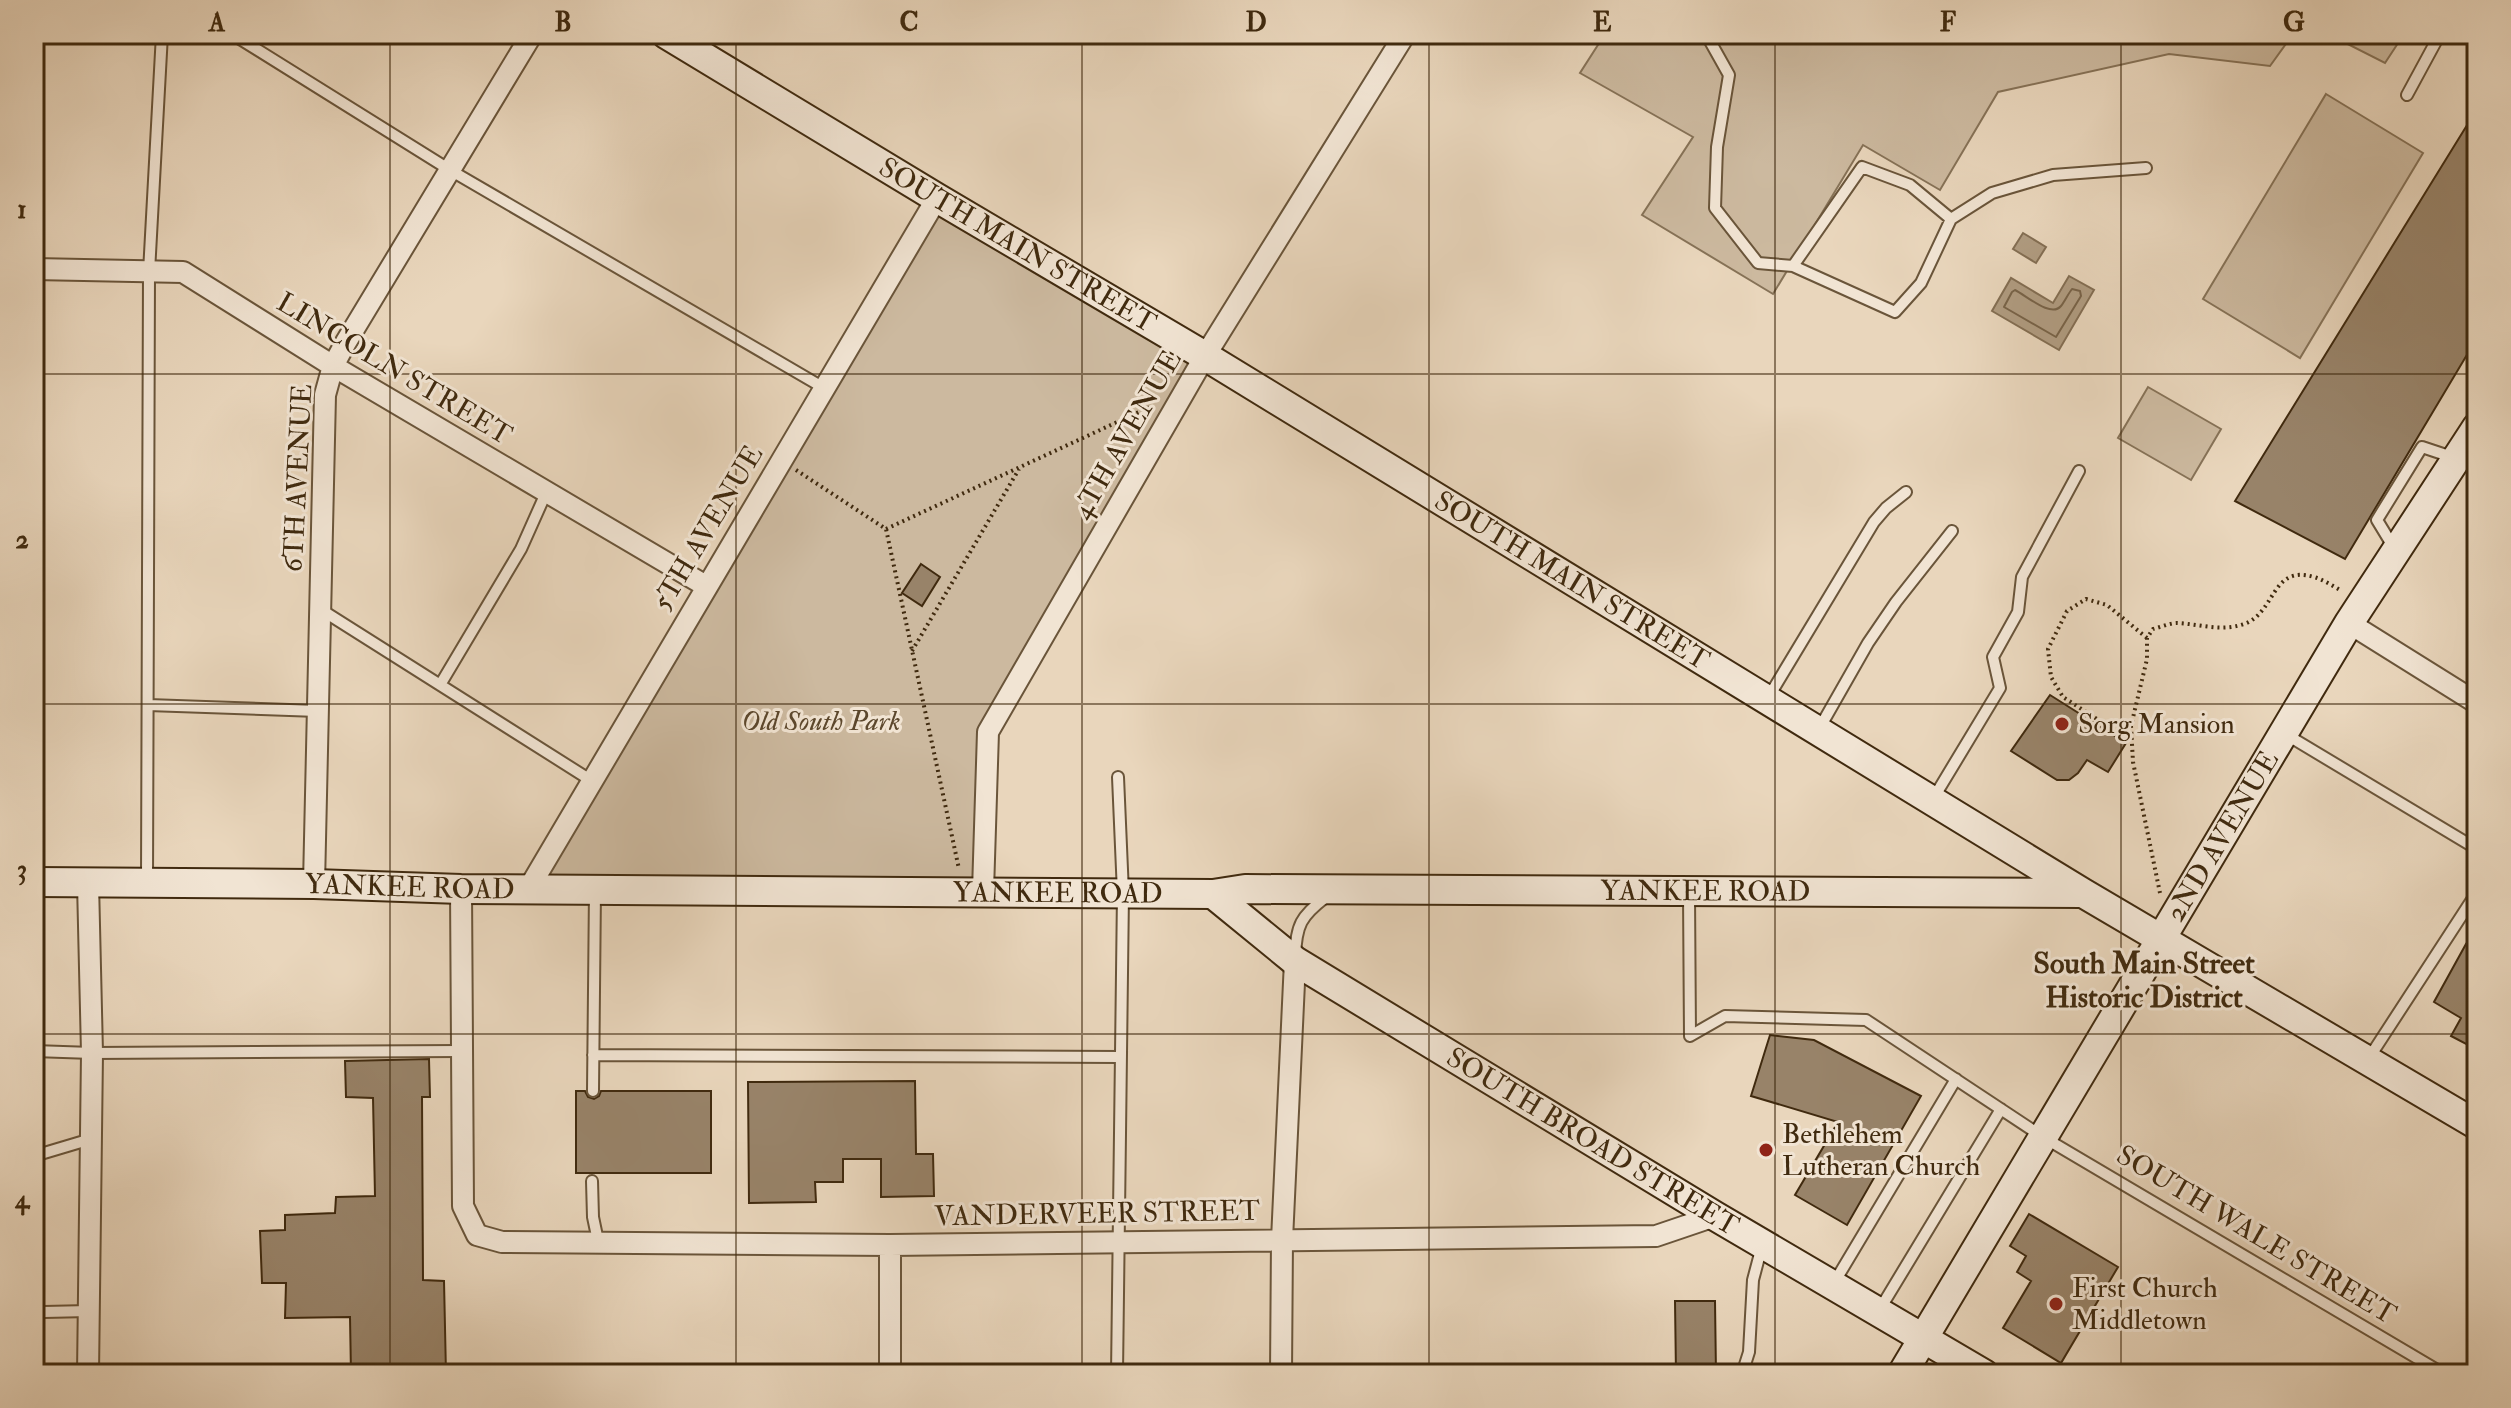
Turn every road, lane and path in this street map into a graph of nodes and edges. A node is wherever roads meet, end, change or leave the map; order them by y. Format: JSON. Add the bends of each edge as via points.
{"nodes":[{"id":1,"x":162,"y":34,"type":"edge"},
{"id":2,"x":232,"y":34,"type":"edge"},
{"id":3,"x":532,"y":34,"type":"edge"},
{"id":4,"x":666,"y":34,"type":"edge"},
{"id":5,"x":1405,"y":34,"type":"edge"},
{"id":6,"x":1706,"y":34,"type":"edge"},
{"id":7,"x":2440,"y":34,"type":"edge"},
{"id":8,"x":2407,"y":95,"type":"dead end"},
{"id":9,"x":2146,"y":168,"type":"dead end"},
{"id":10,"x":450,"y":170,"type":"junction"},
{"id":11,"x":937,"y":198,"type":"junction"},
{"id":12,"x":1951,"y":219,"type":"junction"},
{"id":13,"x":1793,"y":266,"type":"junction"},
{"id":14,"x":34,"y":269,"type":"edge"},
{"id":15,"x":149,"y":272,"type":"junction"},
{"id":16,"x":1205,"y":356,"type":"junction"},
{"id":17,"x":333,"y":366,"type":"junction"},
{"id":18,"x":824,"y":388,"type":"junction"},
{"id":19,"x":1162,"y":396,"type":"dead end"},
{"id":20,"x":2477,"y":427,"type":"edge"},
{"id":21,"x":781,"y":460,"type":"junction"},
{"id":22,"x":1020,"y":467,"type":"junction"},
{"id":23,"x":2079,"y":471,"type":"dead end"},
{"id":24,"x":1906,"y":492,"type":"dead end"},
{"id":25,"x":546,"y":493,"type":"junction"},
{"id":26,"x":886,"y":529,"type":"junction"},
{"id":27,"x":1952,"y":531,"type":"dead end"},
{"id":28,"x":706,"y":586,"type":"junction"},
{"id":29,"x":2348,"y":593,"type":"dead end"},
{"id":30,"x":320,"y":609,"type":"junction"},
{"id":31,"x":2349,"y":623,"type":"junction"},
{"id":32,"x":2147,"y":638,"type":"junction"},
{"id":33,"x":912,"y":651,"type":"junction"},
{"id":34,"x":440,"y":685,"type":"junction"},
{"id":35,"x":1767,"y":700,"type":"junction"},
{"id":36,"x":2477,"y":703,"type":"edge"},
{"id":37,"x":148,"y":705,"type":"junction"},
{"id":38,"x":318,"y":711,"type":"junction"},
{"id":39,"x":2131,"y":726,"type":"junction"},
{"id":40,"x":1818,"y":731,"type":"junction"},
{"id":41,"x":2284,"y":733,"type":"junction"},
{"id":42,"x":1118,"y":777,"type":"dead end"},
{"id":43,"x":592,"y":781,"type":"junction"},
{"id":44,"x":1932,"y":801,"type":"junction"},
{"id":45,"x":2477,"y":849,"type":"edge"},
{"id":46,"x":34,"y":882,"type":"edge"},
{"id":47,"x":88,"y":883,"type":"junction"},
{"id":48,"x":147,"y":883,"type":"junction"},
{"id":49,"x":314,"y":884,"type":"junction"},
{"id":50,"x":529,"y":888,"type":"junction"},
{"id":51,"x":595,"y":888,"type":"junction"},
{"id":52,"x":461,"y":889,"type":"junction"},
{"id":53,"x":983,"y":891,"type":"junction"},
{"id":54,"x":1334,"y":891,"type":"junction"},
{"id":55,"x":2477,"y":892,"type":"edge"},
{"id":56,"x":1123,"y":893,"type":"junction"},
{"id":57,"x":1689,"y":893,"type":"junction"},
{"id":58,"x":2083,"y":893,"type":"junction"},
{"id":59,"x":1213,"y":894,"type":"junction"},
{"id":60,"x":2161,"y":895,"type":"dead end"},
{"id":61,"x":2162,"y":939,"type":"junction"},
{"id":62,"x":1295,"y":961,"type":"junction"},
{"id":63,"x":34,"y":1051,"type":"edge"},
{"id":64,"x":461,"y":1051,"type":"junction"},
{"id":65,"x":92,"y":1053,"type":"junction"},
{"id":66,"x":593,"y":1055,"type":"junction"},
{"id":67,"x":1120,"y":1057,"type":"junction"},
{"id":68,"x":2368,"y":1060,"type":"junction"},
{"id":69,"x":1956,"y":1079,"type":"junction"},
{"id":70,"x":593,"y":1091,"type":"dead end"},
{"id":71,"x":2001,"y":1109,"type":"junction"},
{"id":72,"x":2477,"y":1124,"type":"edge"},
{"id":73,"x":2043,"y":1137,"type":"junction"},
{"id":74,"x":91,"y":1139,"type":"junction"},
{"id":75,"x":34,"y":1156,"type":"edge"},
{"id":76,"x":592,"y":1181,"type":"dead end"},
{"id":77,"x":1715,"y":1216,"type":"junction"},
{"id":78,"x":1282,"y":1240,"type":"junction"},
{"id":79,"x":598,"y":1241,"type":"junction"},
{"id":80,"x":1120,"y":1243,"type":"junction"},
{"id":81,"x":1763,"y":1244,"type":"junction"},
{"id":82,"x":890,"y":1245,"type":"junction"},
{"id":83,"x":1833,"y":1285,"type":"junction"},
{"id":84,"x":34,"y":1308,"type":"edge"},
{"id":85,"x":89,"y":1311,"type":"junction"},
{"id":86,"x":1879,"y":1312,"type":"junction"},
{"id":87,"x":1924,"y":1338,"type":"junction"},
{"id":88,"x":88,"y":1374,"type":"edge"},
{"id":89,"x":890,"y":1374,"type":"edge"},
{"id":90,"x":1117,"y":1374,"type":"edge"},
{"id":91,"x":1281,"y":1374,"type":"edge"},
{"id":92,"x":1742,"y":1374,"type":"edge"},
{"id":93,"x":1902,"y":1374,"type":"edge"},
{"id":94,"x":1984,"y":1374,"type":"edge"},
{"id":95,"x":2444,"y":1374,"type":"edge"}],
"edges":[{"from":1,"to":15,"type":"lane"},
{"from":2,"to":10,"type":"lane"},
{"from":3,"to":10,"type":"street","name":"6TH AVENUE"},
{"from":4,"to":11,"type":"street","name":"SOUTH MAIN STREET"},
{"from":5,"to":16,"type":"street","name":"4TH AVENUE"},
{"from":6,"to":13,"type":"lane","via":[[1729,75],[1717,147],[1715,208],[1758,263]]},
{"from":7,"to":8,"type":"lane"},
{"from":9,"to":12,"type":"lane","via":[[2053,175],[1992,193]]},
{"from":10,"to":17,"type":"street","name":"6TH AVENUE"},
{"from":10,"to":18,"type":"lane"},
{"from":11,"to":16,"type":"street","name":"SOUTH MAIN STREET"},
{"from":11,"to":18,"type":"street","name":"5TH AVENUE"},
{"from":12,"to":13,"type":"lane","via":[[1921,283],[1895,312]]},
{"from":12,"to":13,"type":"lane","via":[[1910,185],[1862,167]]},
{"from":14,"to":15,"type":"street","name":"LINCOLN STREET"},
{"from":15,"to":17,"type":"street","name":"LINCOLN STREET","via":[[183,272]]},
{"from":15,"to":37,"type":"lane"},
{"from":16,"to":35,"type":"street","name":"SOUTH MAIN STREET"},
{"from":16,"to":53,"type":"street","name":"4TH AVENUE","via":[[988,732]]},
{"from":17,"to":25,"type":"street","name":"LINCOLN STREET"},
{"from":17,"to":30,"type":"street","name":"6TH AVENUE","via":[[325,395]]},
{"from":18,"to":21,"type":"street","name":"5TH AVENUE"},
{"from":19,"to":22,"type":"path","via":[[1151,407]]},
{"from":20,"to":31,"type":"street","name":"2ND AVENUE"},
{"from":21,"to":26,"type":"path"},
{"from":21,"to":28,"type":"street","name":"5TH AVENUE"},
{"from":22,"to":26,"type":"path"},
{"from":22,"to":33,"type":"path"},
{"from":23,"to":44,"type":"lane","via":[[2022,577],[2018,612],[1993,657],[2000,688]]},
{"from":24,"to":35,"type":"lane","via":[[1874,522]]},
{"from":25,"to":28,"type":"street","name":"LINCOLN STREET"},
{"from":25,"to":34,"type":"lane","via":[[521,549]]},
{"from":26,"to":33,"type":"path"},
{"from":27,"to":40,"type":"lane","via":[[1868,643]]},
{"from":28,"to":43,"type":"street","name":"5TH AVENUE"},
{"from":29,"to":32,"type":"path","via":[[2313,577],[2293,575],[2278,584],[2263,611],[2246,624],[2218,629],[2175,623],[2153,629]]},
{"from":30,"to":34,"type":"lane"},
{"from":30,"to":38,"type":"street","name":"6TH AVENUE"},
{"from":31,"to":36,"type":"street"},
{"from":31,"to":41,"type":"street","name":"2ND AVENUE"},
{"from":32,"to":39,"type":"path"},
{"from":32,"to":39,"type":"path","via":[[2107,605],[2086,599],[2067,611],[2048,649],[2051,677],[2063,697],[2103,723]]},
{"from":33,"to":53,"type":"path","via":[[958,867]]},
{"from":34,"to":43,"type":"lane"},
{"from":35,"to":40,"type":"street","name":"SOUTH MAIN STREET"},
{"from":37,"to":38,"type":"lane"},
{"from":37,"to":48,"type":"lane"},
{"from":38,"to":49,"type":"street","name":"6TH AVENUE"},
{"from":39,"to":60,"type":"path","via":[[2133,762]]},
{"from":40,"to":44,"type":"street","name":"SOUTH MAIN STREET"},
{"from":41,"to":45,"type":"lane"},
{"from":41,"to":61,"type":"street","name":"2ND AVENUE"},
{"from":42,"to":56,"type":"lane"},
{"from":43,"to":50,"type":"street","name":"5TH AVENUE"},
{"from":44,"to":58,"type":"street","name":"SOUTH MAIN STREET"},
{"from":46,"to":47,"type":"street","name":"YANKEE ROAD"},
{"from":47,"to":48,"type":"street","name":"YANKEE ROAD"},
{"from":47,"to":65,"type":"street"},
{"from":48,"to":49,"type":"street","name":"YANKEE ROAD"},
{"from":49,"to":52,"type":"street","name":"YANKEE ROAD"},
{"from":50,"to":51,"type":"street","name":"YANKEE ROAD"},
{"from":50,"to":52,"type":"street","name":"YANKEE ROAD"},
{"from":51,"to":53,"type":"street","name":"YANKEE ROAD"},
{"from":51,"to":66,"type":"lane"},
{"from":52,"to":64,"type":"street"},
{"from":53,"to":56,"type":"street","name":"YANKEE ROAD"},
{"from":54,"to":57,"type":"street","name":"YANKEE ROAD"},
{"from":54,"to":59,"type":"street","name":"YANKEE ROAD","via":[[1245,889]]},
{"from":54,"to":62,"type":"lane","via":[[1306,912],[1296,932]]},
{"from":55,"to":68,"type":"lane"},
{"from":56,"to":59,"type":"street","name":"YANKEE ROAD"},
{"from":56,"to":67,"type":"lane"},
{"from":57,"to":58,"type":"street","name":"YANKEE ROAD"},
{"from":57,"to":69,"type":"lane","name":"SOUTH WALE STREET","via":[[1690,1036],[1725,1016],[1866,1020]]},
{"from":58,"to":61,"type":"street","name":"SOUTH MAIN STREET"},
{"from":59,"to":62,"type":"street","name":"SOUTH BROAD STREET"},
{"from":61,"to":68,"type":"street","name":"SOUTH MAIN STREET"},
{"from":61,"to":73,"type":"street","name":"2ND AVENUE"},
{"from":62,"to":77,"type":"street","name":"SOUTH BROAD STREET"},
{"from":62,"to":78,"type":"street"},
{"from":63,"to":65,"type":"lane"},
{"from":64,"to":65,"type":"lane"},
{"from":64,"to":79,"type":"street","name":"VANDERVEER STREET","via":[[463,1206],[477,1235],[502,1242]]},
{"from":65,"to":74,"type":"street"},
{"from":66,"to":67,"type":"lane"},
{"from":66,"to":70,"type":"lane"},
{"from":67,"to":80,"type":"lane"},
{"from":68,"to":72,"type":"street","name":"SOUTH MAIN STREET"},
{"from":69,"to":71,"type":"lane","name":"SOUTH WALE STREET"},
{"from":69,"to":83,"type":"lane"},
{"from":71,"to":73,"type":"lane","name":"SOUTH WALE STREET"},
{"from":71,"to":86,"type":"lane"},
{"from":73,"to":87,"type":"street","name":"2ND AVENUE"},
{"from":73,"to":95,"type":"lane","name":"SOUTH WALE STREET"},
{"from":74,"to":75,"type":"lane"},
{"from":74,"to":85,"type":"street"},
{"from":76,"to":79,"type":"lane"},
{"from":77,"to":78,"type":"street","name":"VANDERVEER STREET","via":[[1656,1236]]},
{"from":77,"to":81,"type":"street","name":"SOUTH BROAD STREET"},
{"from":78,"to":80,"type":"street","name":"VANDERVEER STREET"},
{"from":78,"to":91,"type":"street"},
{"from":79,"to":82,"type":"street","name":"VANDERVEER STREET"},
{"from":80,"to":82,"type":"street","name":"VANDERVEER STREET"},
{"from":80,"to":90,"type":"lane"},
{"from":81,"to":83,"type":"street","name":"SOUTH BROAD STREET"},
{"from":81,"to":92,"type":"lane","via":[[1753,1280],[1749,1352]]},
{"from":82,"to":89,"type":"street"},
{"from":83,"to":86,"type":"street","name":"SOUTH BROAD STREET"},
{"from":84,"to":85,"type":"lane"},
{"from":85,"to":88,"type":"street"},
{"from":86,"to":87,"type":"street","name":"SOUTH BROAD STREET"},
{"from":87,"to":93,"type":"street","name":"2ND AVENUE"},
{"from":87,"to":94,"type":"street","name":"SOUTH BROAD STREET"}]}
